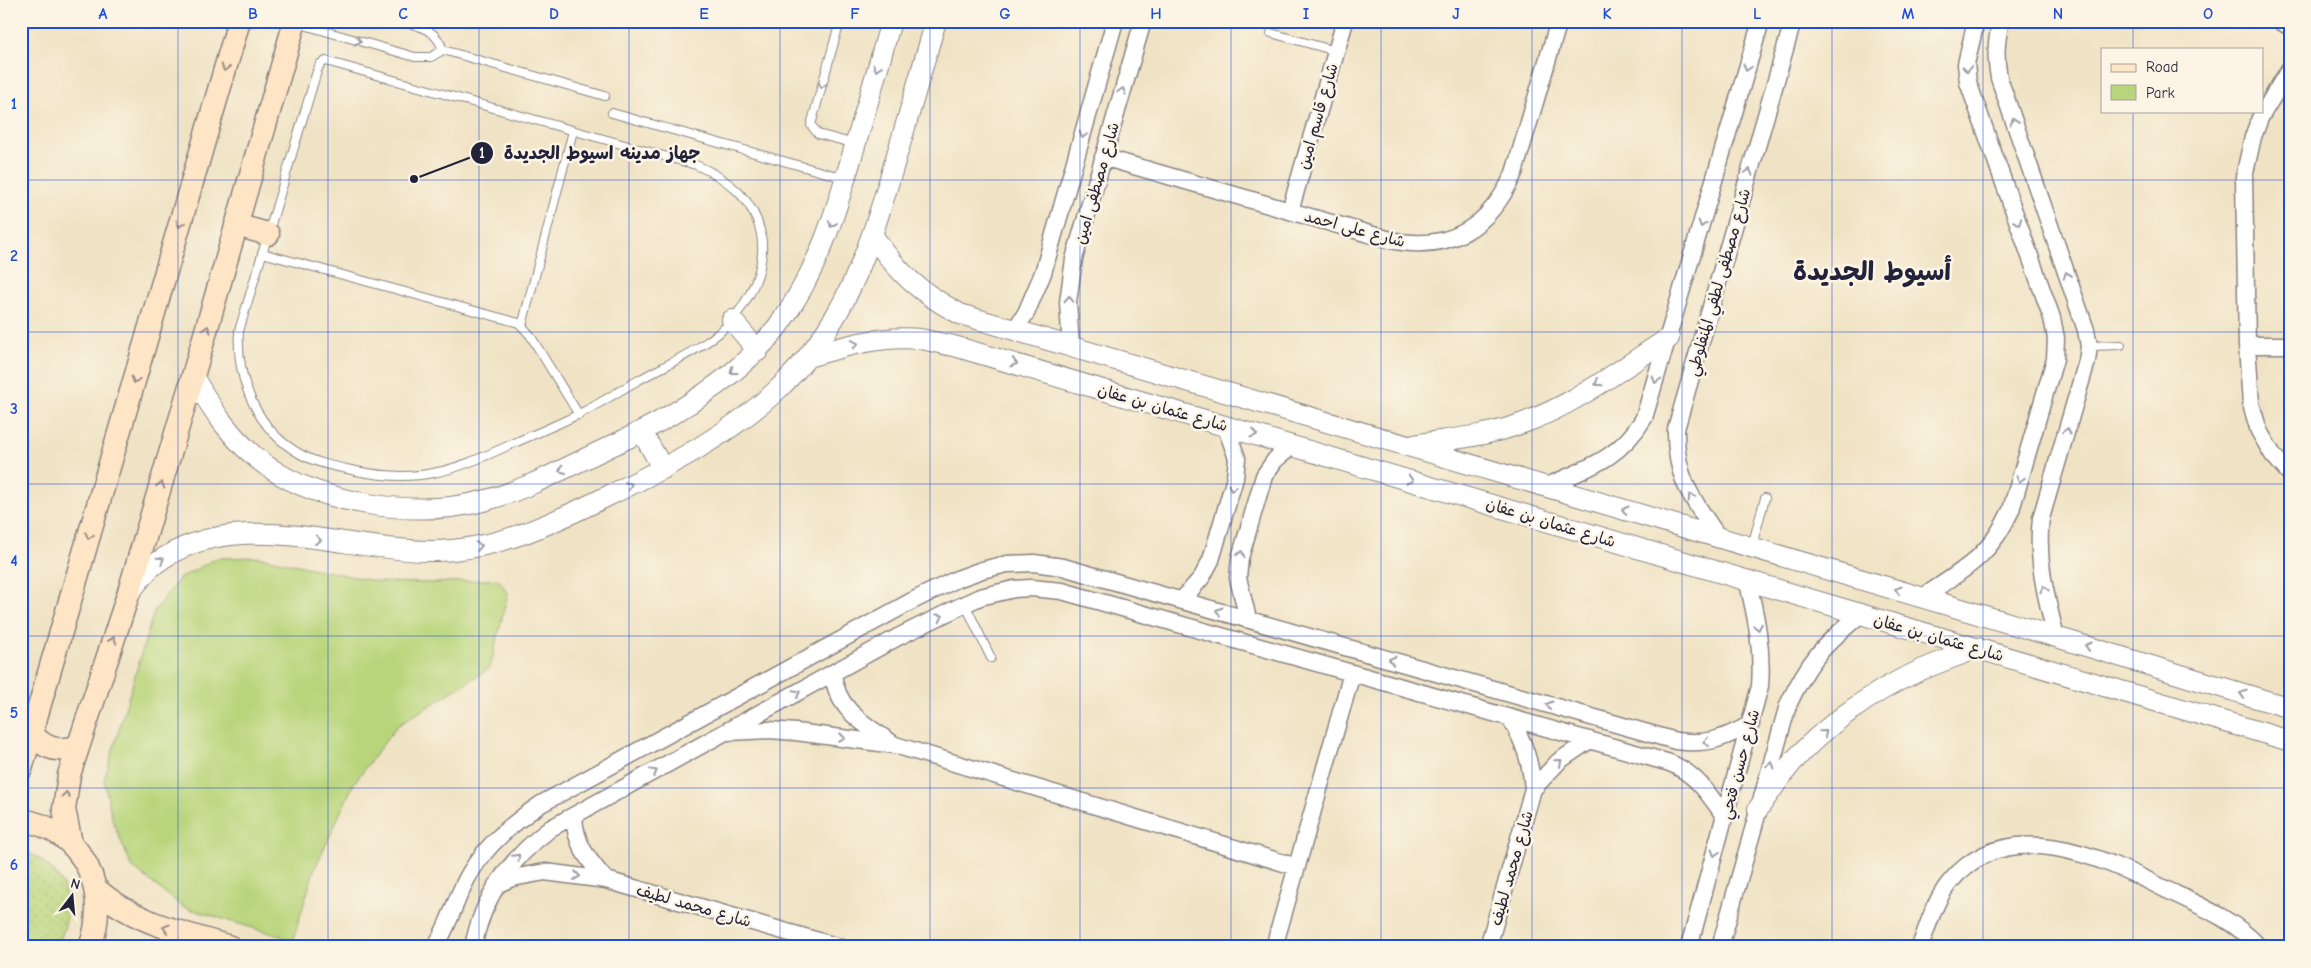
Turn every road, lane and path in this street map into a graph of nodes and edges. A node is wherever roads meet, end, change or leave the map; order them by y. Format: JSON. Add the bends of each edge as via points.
{"nodes":[{"id":1,"x":239,"y":21,"type":"edge"},
{"id":2,"x":402,"y":21,"type":"edge"},
{"id":3,"x":840,"y":21,"type":"edge"},
{"id":4,"x":891,"y":21,"type":"edge"},
{"id":5,"x":936,"y":21,"type":"edge"},
{"id":6,"x":1115,"y":21,"type":"edge"},
{"id":7,"x":1143,"y":21,"type":"edge"},
{"id":8,"x":1344,"y":21,"type":"edge"},
{"id":9,"x":1559,"y":21,"type":"edge"},
{"id":10,"x":1761,"y":21,"type":"edge"},
{"id":11,"x":1793,"y":21,"type":"edge"},
{"id":12,"x":1976,"y":21,"type":"edge"},
{"id":13,"x":2001,"y":21,"type":"edge"},
{"id":14,"x":2280,"y":21,"type":"edge"},
{"id":15,"x":295,"y":22,"type":"edge"},
{"id":16,"x":2290,"y":27,"type":"edge"},
{"id":17,"x":1271,"y":33,"type":"dead end"},
{"id":18,"x":443,"y":50,"type":"junction"},
{"id":19,"x":1336,"y":51,"type":"junction"},
{"id":20,"x":2290,"y":68,"type":"edge"},
{"id":21,"x":605,"y":96,"type":"dead end"},
{"id":22,"x":2264,"y":111,"type":"edge"},
{"id":23,"x":2264,"y":112,"type":"edge"},
{"id":24,"x":612,"y":113,"type":"dead end"},
{"id":25,"x":572,"y":131,"type":"junction"},
{"id":26,"x":856,"y":144,"type":"junction"},
{"id":27,"x":1104,"y":157,"type":"junction"},
{"id":28,"x":846,"y":179,"type":"junction"},
{"id":29,"x":1290,"y":211,"type":"junction"},
{"id":30,"x":236,"y":225,"type":"junction"},
{"id":31,"x":873,"y":236,"type":"junction"},
{"id":32,"x":265,"y":243,"type":"junction"},
{"id":33,"x":732,"y":320,"type":"junction"},
{"id":34,"x":522,"y":326,"type":"junction"},
{"id":35,"x":1014,"y":331,"type":"junction"},
{"id":36,"x":1669,"y":338,"type":"junction"},
{"id":37,"x":2121,"y":345,"type":"dead end"},
{"id":38,"x":2248,"y":345,"type":"junction"},
{"id":39,"x":2290,"y":345,"type":"edge"},
{"id":40,"x":2089,"y":346,"type":"junction"},
{"id":41,"x":1071,"y":348,"type":"junction"},
{"id":42,"x":758,"y":351,"type":"junction"},
{"id":43,"x":808,"y":356,"type":"junction"},
{"id":44,"x":193,"y":376,"type":"junction"},
{"id":45,"x":579,"y":415,"type":"junction"},
{"id":46,"x":1225,"y":425,"type":"junction"},
{"id":47,"x":642,"y":432,"type":"junction"},
{"id":48,"x":1293,"y":445,"type":"junction"},
{"id":49,"x":1408,"y":446,"type":"junction"},
{"id":50,"x":663,"y":468,"type":"junction"},
{"id":51,"x":2290,"y":474,"type":"edge"},
{"id":52,"x":1545,"y":486,"type":"junction"},
{"id":53,"x":1765,"y":498,"type":"dead end"},
{"id":54,"x":1660,"y":520,"type":"junction"},
{"id":55,"x":1718,"y":537,"type":"junction"},
{"id":56,"x":1751,"y":547,"type":"junction"},
{"id":57,"x":1651,"y":551,"type":"junction"},
{"id":58,"x":1034,"y":563,"type":"junction"},
{"id":59,"x":1747,"y":579,"type":"junction"},
{"id":60,"x":1031,"y":588,"type":"junction"},
{"id":61,"x":128,"y":595,"type":"junction"},
{"id":62,"x":1923,"y":597,"type":"junction"},
{"id":63,"x":1182,"y":600,"type":"junction"},
{"id":64,"x":965,"y":604,"type":"junction"},
{"id":65,"x":1861,"y":614,"type":"junction"},
{"id":66,"x":1248,"y":619,"type":"junction"},
{"id":67,"x":2056,"y":637,"type":"junction"},
{"id":68,"x":1978,"y":648,"type":"junction"},
{"id":69,"x":991,"y":658,"type":"dead end"},
{"id":70,"x":2047,"y":668,"type":"junction"},
{"id":71,"x":1352,"y":673,"type":"junction"},
{"id":72,"x":833,"y":674,"type":"junction"},
{"id":73,"x":2290,"y":708,"type":"edge"},
{"id":74,"x":1510,"y":718,"type":"junction"},
{"id":75,"x":1751,"y":724,"type":"junction"},
{"id":76,"x":724,"y":732,"type":"junction"},
{"id":77,"x":33,"y":735,"type":"junction"},
{"id":78,"x":1590,"y":740,"type":"junction"},
{"id":79,"x":2290,"y":741,"type":"edge"},
{"id":80,"x":894,"y":745,"type":"junction"},
{"id":81,"x":76,"y":746,"type":"junction"},
{"id":82,"x":21,"y":769,"type":"edge"},
{"id":83,"x":1534,"y":789,"type":"junction"},
{"id":84,"x":1758,"y":809,"type":"junction"},
{"id":85,"x":574,"y":816,"type":"junction"},
{"id":86,"x":1725,"y":817,"type":"junction"},
{"id":87,"x":21,"y":820,"type":"edge"},
{"id":88,"x":71,"y":844,"type":"junction"},
{"id":89,"x":1297,"y":867,"type":"junction"},
{"id":90,"x":606,"y":880,"type":"junction"},
{"id":91,"x":496,"y":885,"type":"junction"},
{"id":92,"x":96,"y":889,"type":"junction"},
{"id":93,"x":90,"y":947,"type":"edge"},
{"id":94,"x":230,"y":947,"type":"edge"},
{"id":95,"x":435,"y":947,"type":"edge"},
{"id":96,"x":473,"y":947,"type":"edge"},
{"id":97,"x":839,"y":947,"type":"edge"},
{"id":98,"x":1274,"y":947,"type":"edge"},
{"id":99,"x":1488,"y":947,"type":"edge"},
{"id":100,"x":1689,"y":947,"type":"edge"},
{"id":101,"x":1720,"y":947,"type":"edge"},
{"id":102,"x":1920,"y":947,"type":"edge"},
{"id":103,"x":2259,"y":947,"type":"edge"}],
"edges":[{"from":1,"to":77,"type":"main road","one_way":true},
{"from":2,"to":18,"type":"lane","via":[[431,31]]},
{"from":3,"to":26,"type":"lane","one_way":true,"via":[[811,125],[818,134]]},
{"from":4,"to":26,"type":"street","one_way":true},
{"from":5,"to":31,"type":"street"},
{"from":6,"to":35,"type":"street","name":"شارع مصطفى امين","one_way":true,"via":[[1043,273],[1026,313]]},
{"from":27,"to":7,"type":"street","name":"شارع مصطفى امين","one_way":true},
{"from":8,"to":19,"type":"street","name":"شارع قاسم امين"},
{"from":9,"to":29,"type":"street","name":"شارع على احمد","via":[[1514,173],[1504,196],[1469,230],[1442,240],[1404,243]]},
{"from":10,"to":36,"type":"street","name":"شارع مصطفى لطفي المنفلوطي","one_way":true},
{"from":55,"to":11,"type":"street","name":"شارع مصطفى لطفي المنفلوطي","one_way":true,"via":[[1686,489],[1679,470],[1676,430]]},
{"from":12,"to":62,"type":"street","one_way":true,"via":[[1966,64],[1968,82],[2052,318],[2056,349],[2004,525],[1975,563]]},
{"from":40,"to":13,"type":"street","one_way":true,"via":[[1999,78],[1995,55]]},
{"from":14,"to":16,"type":"street"},
{"from":15,"to":18,"type":"lane","one_way":true,"via":[[415,57],[431,57]]},
{"from":15,"to":30,"type":"main road"},
{"from":17,"to":19,"type":"lane"},
{"from":18,"to":21,"type":"lane"},
{"from":19,"to":29,"type":"street","name":"شارع قاسم امين"},
{"from":20,"to":22,"type":"street"},
{"from":23,"to":38,"type":"street","via":[[2244,177]]},
{"from":24,"to":28,"type":"lane"},
{"from":25,"to":32,"type":"lane","via":[[326,61],[317,71]]},
{"from":25,"to":33,"type":"lane","via":[[696,165],[718,174],[736,188],[754,214],[763,238],[756,284]]},
{"from":25,"to":34,"type":"lane"},
{"from":26,"to":28,"type":"street"},
{"from":27,"to":29,"type":"street","name":"شارع على احمد"},
{"from":41,"to":27,"type":"street","name":"شارع مصطفى امين","one_way":true,"via":[[1068,324],[1070,280]]},
{"from":28,"to":42,"type":"street","one_way":true,"via":[[838,210],[813,270],[788,312]]},
{"from":30,"to":32,"type":"main road"},
{"from":44,"to":30,"type":"main road","one_way":true},
{"from":31,"to":35,"type":"street","name":"شارع عثمان بن عفان","via":[[910,282],[934,300],[960,314]]},
{"from":31,"to":43,"type":"street","via":[[846,300]]},
{"from":32,"to":34,"type":"lane"},
{"from":32,"to":45,"type":"lane","via":[[239,331],[240,369],[258,414],[273,435],[302,455],[328,465],[363,472],[394,476],[433,474],[474,461]]},
{"from":33,"to":42,"type":"street"},
{"from":33,"to":45,"type":"lane","via":[[708,340]]},
{"from":34,"to":45,"type":"lane"},
{"from":35,"to":41,"type":"street","name":"شارع عثمان بن عفان"},
{"from":36,"to":49,"type":"street","one_way":true,"via":[[1571,401],[1539,417],[1496,431]]},
{"from":36,"to":52,"type":"street","name":"شارع مصطفى لطفي المنفلوطي","one_way":true,"via":[[1644,418],[1634,434],[1606,459]]},
{"from":37,"to":40,"type":"lane"},
{"from":38,"to":39,"type":"street"},
{"from":38,"to":51,"type":"street","via":[[2251,404],[2273,455]]},
{"from":67,"to":40,"type":"street","one_way":true,"via":[[2043,584],[2039,534]]},
{"from":41,"to":49,"type":"street","name":"شارع عثمان بن عفان"},
{"from":42,"to":47,"type":"street","one_way":true,"via":[[702,394]]},
{"from":43,"to":46,"type":"street","name":"شارع عثمان بن عفان","one_way":true,"via":[[882,340],[919,339],[954,346]]},
{"from":43,"to":50,"type":"street","via":[[774,393],[748,414]]},
{"from":47,"to":44,"type":"street","one_way":true,"via":[[542,480],[480,502],[424,508],[383,505],[321,492],[291,481],[266,466],[224,425]]},
{"from":61,"to":44,"type":"main road","one_way":true},
{"from":46,"to":48,"type":"street","name":"شارع عثمان بن عفان","one_way":true},
{"from":46,"to":63,"type":"street","one_way":true,"via":[[1237,458],[1235,478],[1211,560]]},
{"from":47,"to":50,"type":"street"},
{"from":48,"to":57,"type":"street","name":"شارع عثمان بن عفان","one_way":true},
{"from":66,"to":48,"type":"street","one_way":true,"via":[[1238,578],[1240,558],[1264,476],[1275,460]]},
{"from":49,"to":52,"type":"street","name":"شارع عثمان بن عفان"},
{"from":61,"to":50,"type":"street","one_way":true,"via":[[152,565],[178,549],[207,538],[237,533],[267,534],[429,551],[467,548],[504,541],[552,523]]},
{"from":54,"to":52,"type":"street","name":"شارع عثمان بن عفان","one_way":true},
{"from":53,"to":56,"type":"lane"},
{"from":54,"to":55,"type":"street","name":"شارع عثمان بن عفان"},
{"from":54,"to":57,"type":"street"},
{"from":55,"to":56,"type":"street","name":"شارع عثمان بن عفان"},
{"from":62,"to":56,"type":"street","name":"شارع عثمان بن عفان","one_way":true},
{"from":57,"to":59,"type":"street","name":"شارع عثمان بن عفان"},
{"from":58,"to":60,"type":"street"},
{"from":58,"to":63,"type":"street","via":[[1063,566]]},
{"from":58,"to":95,"type":"street","via":[[1007,564],[982,570],[912,601],[541,804],[513,823],[489,846],[469,874]]},
{"from":59,"to":65,"type":"street","name":"شارع عثمان بن عفان"},
{"from":59,"to":75,"type":"street","name":"شارع حسن فتحي","one_way":true,"via":[[1762,663]]},
{"from":60,"to":64,"type":"street","via":[[997,592]]},
{"from":60,"to":71,"type":"street","via":[[1062,591]]},
{"from":81,"to":61,"type":"main road","one_way":true},
{"from":62,"to":67,"type":"street","name":"شارع عثمان بن عفان"},
{"from":66,"to":63,"type":"street","one_way":true},
{"from":64,"to":69,"type":"lane"},
{"from":72,"to":64,"type":"street","one_way":true},
{"from":65,"to":68,"type":"street","name":"شارع عثمان بن عفان"},
{"from":84,"to":65,"type":"street","name":"شارع حسن فتحي","one_way":true,"via":[[1788,704],[1799,681],[1830,638]]},
{"from":75,"to":66,"type":"street","one_way":true,"via":[[1720,740],[1676,741]]},
{"from":67,"to":70,"type":"street"},
{"from":73,"to":67,"type":"street","name":"شارع عثمان بن عفان","one_way":true},
{"from":68,"to":70,"type":"street","name":"شارع عثمان بن عفان"},
{"from":84,"to":68,"type":"street","one_way":true,"via":[[1783,773],[1847,714],[1883,689]]},
{"from":70,"to":79,"type":"street","name":"شارع عثمان بن عفان"},
{"from":71,"to":74,"type":"street"},
{"from":71,"to":89,"type":"street"},
{"from":76,"to":72,"type":"street","one_way":true},
{"from":72,"to":80,"type":"street","via":[[844,706]]},
{"from":74,"to":78,"type":"street"},
{"from":74,"to":83,"type":"street","name":"شارع محمد لطيف","via":[[1527,751]]},
{"from":75,"to":86,"type":"street","name":"شارع حسن فتحي"},
{"from":76,"to":80,"type":"street","one_way":true,"via":[[788,731]]},
{"from":85,"to":76,"type":"street","one_way":true},
{"from":77,"to":81,"type":"main road","via":[[52,749]]},
{"from":77,"to":82,"type":"main road"},
{"from":83,"to":78,"type":"street","name":"شارع محمد لطيف","one_way":true,"via":[[1558,761]]},
{"from":78,"to":86,"type":"street","via":[[1684,769],[1696,778]]},
{"from":80,"to":89,"type":"street"},
{"from":88,"to":81,"type":"main road","one_way":true,"via":[[64,809]]},
{"from":83,"to":99,"type":"street","name":"شارع محمد لطيف"},
{"from":84,"to":101,"type":"street","name":"شارع حسن فتحي"},
{"from":85,"to":90,"type":"street","via":[[580,847]]},
{"from":91,"to":85,"type":"street","one_way":true,"via":[[530,844]]},
{"from":86,"to":100,"type":"street","name":"شارع حسن فتحي","one_way":true},
{"from":87,"to":88,"type":"main road","via":[[52,830]]},
{"from":88,"to":92,"type":"main road","via":[[87,864]]},
{"from":89,"to":98,"type":"street"},
{"from":91,"to":90,"type":"street","name":"شارع محمد لطيف","one_way":true,"via":[[512,878],[545,872]]},
{"from":90,"to":97,"type":"street","name":"شارع محمد لطيف"},
{"from":91,"to":96,"type":"street","via":[[482,912]]},
{"from":92,"to":93,"type":"main road","via":[[98,919]]},
{"from":94,"to":92,"type":"main road","one_way":true,"via":[[136,916],[115,905]]},
{"from":102,"to":103,"type":"street","via":[[1936,906],[1950,882],[1972,862],[1998,849],[2027,845],[2059,847],[2131,872],[2239,928]]}]}
